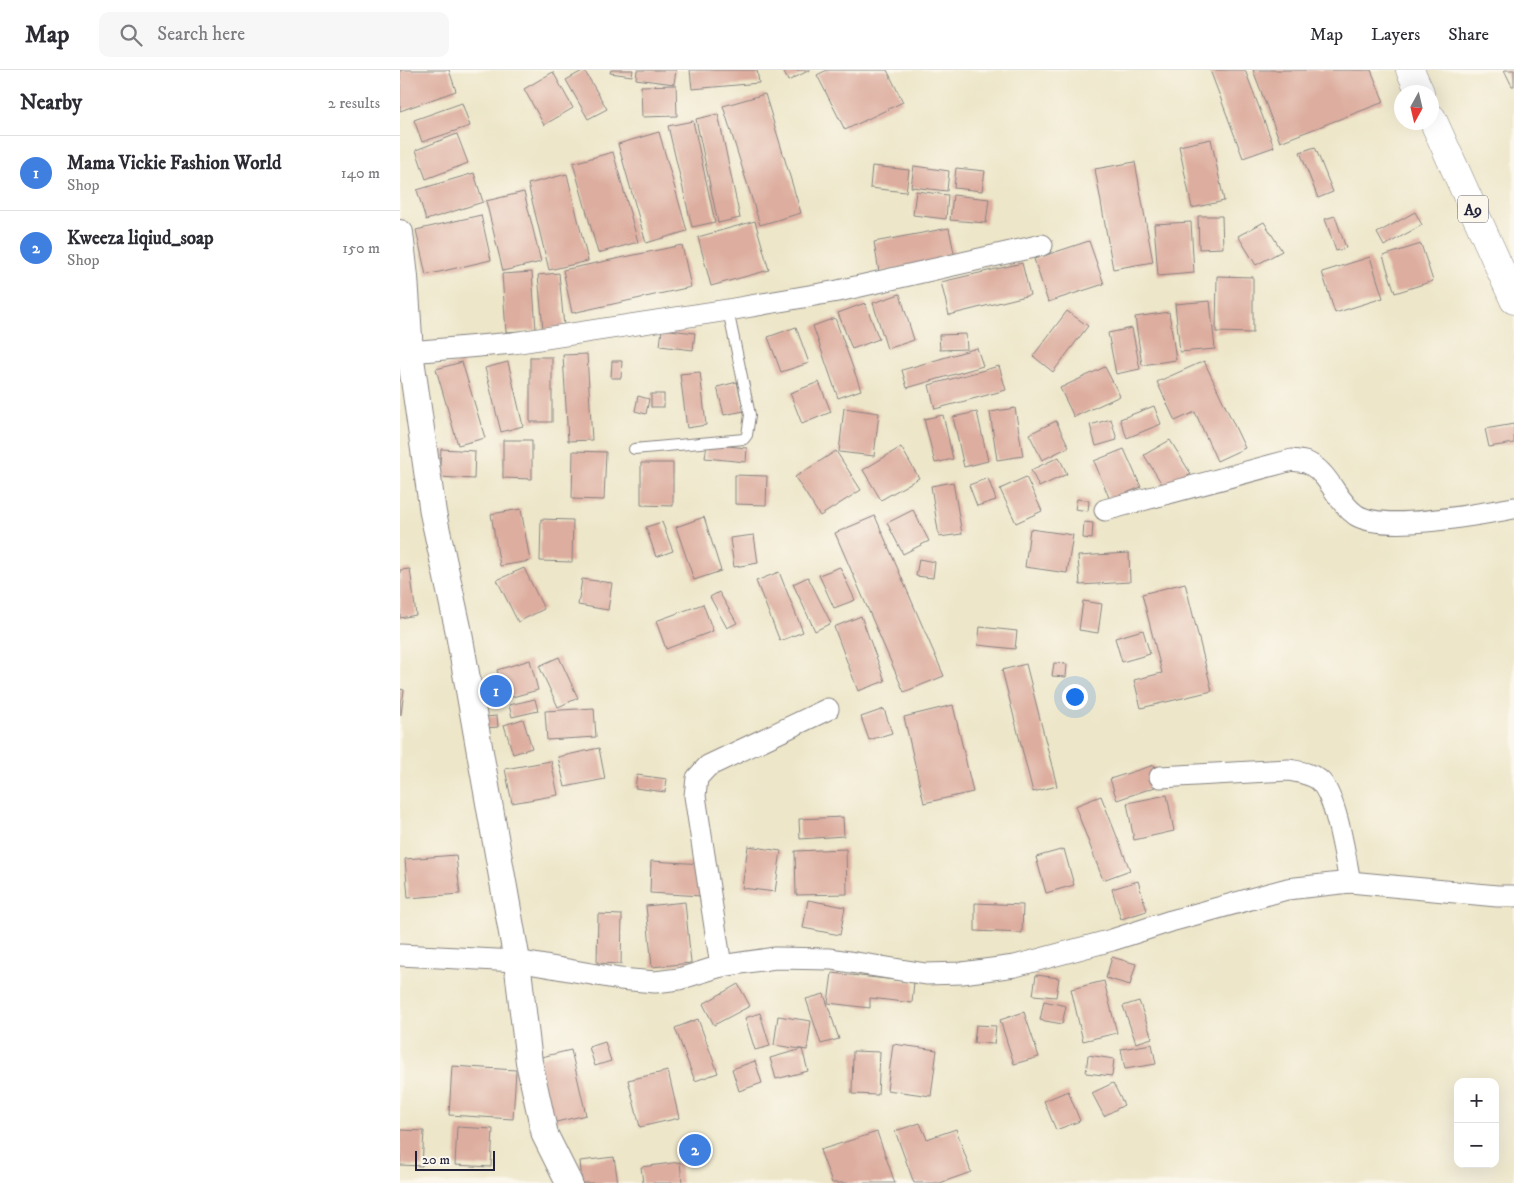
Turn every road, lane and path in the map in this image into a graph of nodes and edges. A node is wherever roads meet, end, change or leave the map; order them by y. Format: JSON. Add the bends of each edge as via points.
{"nodes":[{"id":1,"x":1410,"y":70,"type":"edge"},
{"id":2,"x":1417,"y":85,"type":"edge"},
{"id":3,"x":1437,"y":130,"type":"edge"},
{"id":4,"x":400,"y":233,"type":"edge"},
{"id":5,"x":1042,"y":245,"type":"dead end"},
{"id":6,"x":1514,"y":300,"type":"edge"},
{"id":7,"x":728,"y":310,"type":"junction"},
{"id":8,"x":410,"y":352,"type":"junction"},
{"id":9,"x":634,"y":449,"type":"dead end"},
{"id":10,"x":1514,"y":508,"type":"edge"},
{"id":11,"x":1105,"y":510,"type":"dead end"},
{"id":12,"x":828,"y":709,"type":"dead end"},
{"id":13,"x":1160,"y":777,"type":"dead end"},
{"id":14,"x":1350,"y":882,"type":"junction"},
{"id":15,"x":1514,"y":896,"type":"edge"},
{"id":16,"x":400,"y":955,"type":"edge"},
{"id":17,"x":516,"y":961,"type":"junction"},
{"id":18,"x":721,"y":966,"type":"junction"},
{"id":19,"x":569,"y":1183,"type":"edge"}],
"edges":[{"from":1,"to":2,"type":"main road"},
{"from":3,"to":6,"type":"main road","number":"A9"},
{"from":4,"to":8,"type":"street"},
{"from":5,"to":7,"type":"street","via":[[838,291]]},
{"from":7,"to":8,"type":"street","via":[[513,343]]},
{"from":7,"to":9,"type":"lane","via":[[750,415],[747,435],[744,439]]},
{"from":8,"to":17,"type":"street","via":[[433,513],[458,628]]},
{"from":10,"to":11,"type":"street","via":[[1415,522],[1376,521],[1356,515],[1309,463],[1292,460]]},
{"from":12,"to":18,"type":"street","via":[[708,766],[697,778],[695,796]]},
{"from":13,"to":14,"type":"street","via":[[1289,770],[1305,773],[1320,781],[1332,800]]},
{"from":14,"to":15,"type":"street"},
{"from":14,"to":18,"type":"street","via":[[1287,889],[1015,966],[962,974],[926,974],[832,959],[776,958]]},
{"from":16,"to":17,"type":"street"},
{"from":17,"to":18,"type":"street","via":[[655,982],[678,979]]},
{"from":17,"to":19,"type":"street","via":[[529,1062],[545,1135]]}]}
